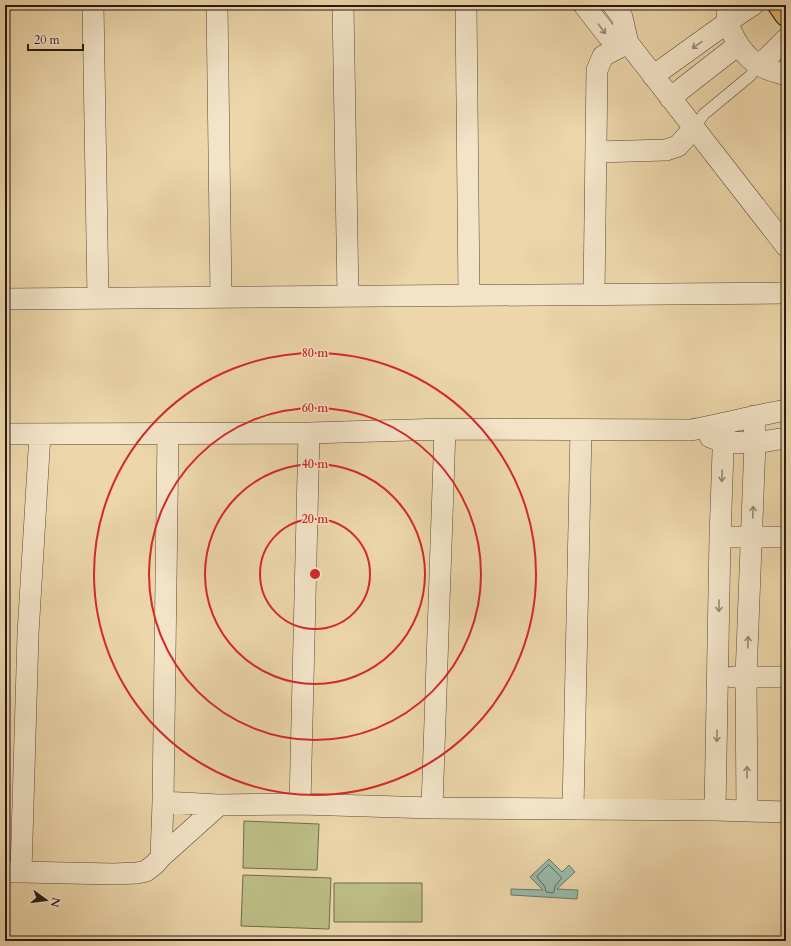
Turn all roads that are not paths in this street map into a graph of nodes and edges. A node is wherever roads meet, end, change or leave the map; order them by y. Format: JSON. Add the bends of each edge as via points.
{"nodes":[{"id":1,"x":93,"y":5,"type":"edge"},
{"id":2,"x":217,"y":5,"type":"edge"},
{"id":3,"x":343,"y":5,"type":"edge"},
{"id":4,"x":466,"y":5,"type":"edge"},
{"id":5,"x":584,"y":5,"type":"edge"},
{"id":6,"x":614,"y":5,"type":"edge"},
{"id":7,"x":753,"y":5,"type":"edge"},
{"id":8,"x":779,"y":5,"type":"edge"},
{"id":9,"x":727,"y":13,"type":"edge"},
{"id":10,"x":786,"y":15,"type":"edge"},
{"id":11,"x":786,"y":39,"type":"edge"},
{"id":12,"x":628,"y":43,"type":"junction"},
{"id":13,"x":738,"y":45,"type":"junction"},
{"id":14,"x":758,"y":65,"type":"junction"},
{"id":15,"x":786,"y":75,"type":"edge"},
{"id":16,"x":653,"y":76,"type":"junction"},
{"id":17,"x":670,"y":98,"type":"junction"},
{"id":18,"x":694,"y":128,"type":"junction"},
{"id":19,"x":596,"y":152,"type":"junction"},
{"id":20,"x":786,"y":246,"type":"edge"},
{"id":21,"x":786,"y":293,"type":"edge"},
{"id":22,"x":594,"y":294,"type":"junction"},
{"id":23,"x":469,"y":295,"type":"junction"},
{"id":24,"x":348,"y":296,"type":"junction"},
{"id":25,"x":98,"y":298,"type":"junction"},
{"id":26,"x":221,"y":298,"type":"junction"},
{"id":27,"x":5,"y":299,"type":"edge"},
{"id":28,"x":786,"y":410,"type":"edge"},
{"id":29,"x":754,"y":416,"type":"junction"},
{"id":30,"x":445,"y":429,"type":"junction"},
{"id":31,"x":581,"y":430,"type":"junction"},
{"id":32,"x":309,"y":433,"type":"junction"},
{"id":33,"x":723,"y":433,"type":"junction"},
{"id":34,"x":5,"y":434,"type":"edge"},
{"id":35,"x":40,"y":434,"type":"junction"},
{"id":36,"x":168,"y":434,"type":"junction"},
{"id":37,"x":786,"y":438,"type":"edge"},
{"id":38,"x":755,"y":443,"type":"junction"},
{"id":39,"x":720,"y":537,"type":"junction"},
{"id":40,"x":752,"y":537,"type":"junction"},
{"id":41,"x":786,"y":537,"type":"edge"},
{"id":42,"x":718,"y":676,"type":"junction"},
{"id":43,"x":746,"y":677,"type":"junction"},
{"id":44,"x":786,"y":677,"type":"edge"},
{"id":45,"x":163,"y":802,"type":"junction"},
{"id":46,"x":300,"y":804,"type":"junction"},
{"id":47,"x":219,"y":805,"type":"junction"},
{"id":48,"x":432,"y":808,"type":"junction"},
{"id":49,"x":573,"y":809,"type":"junction"},
{"id":50,"x":715,"y":810,"type":"junction"},
{"id":51,"x":747,"y":811,"type":"junction"},
{"id":52,"x":786,"y":812,"type":"edge"},
{"id":53,"x":161,"y":857,"type":"junction"},
{"id":54,"x":13,"y":872,"type":"edge"}],
"edges":[{"from":1,"to":25,"type":"street"},
{"from":2,"to":26,"type":"street"},
{"from":3,"to":24,"type":"street"},
{"from":4,"to":23,"type":"street"},
{"from":5,"to":12,"type":"street","one_way":true,"via":[[608,36]]},
{"from":6,"to":12,"type":"street","via":[[622,17]]},
{"from":7,"to":9,"type":"street","via":[[739,14]]},
{"from":8,"to":10,"type":"main road"},
{"from":9,"to":13,"type":"street","via":[[732,34]]},
{"from":9,"to":16,"type":"street","one_way":true},
{"from":11,"to":14,"type":"street"},
{"from":12,"to":16,"type":"street"},
{"from":12,"to":19,"type":"street","via":[[604,56],[597,70]]},
{"from":13,"to":14,"type":"street"},
{"from":13,"to":17,"type":"street"},
{"from":14,"to":15,"type":"street"},
{"from":14,"to":18,"type":"lane","via":[[750,76],[704,114]]},
{"from":16,"to":17,"type":"street"},
{"from":17,"to":18,"type":"street"},
{"from":18,"to":19,"type":"street","via":[[678,146],[666,150]]},
{"from":18,"to":20,"type":"street"},
{"from":19,"to":22,"type":"street"},
{"from":21,"to":22,"type":"street"},
{"from":22,"to":23,"type":"street"},
{"from":23,"to":24,"type":"street"},
{"from":24,"to":26,"type":"street"},
{"from":25,"to":26,"type":"street"},
{"from":25,"to":27,"type":"street"},
{"from":28,"to":29,"type":"street"},
{"from":29,"to":33,"type":"street"},
{"from":29,"to":38,"type":"street"},
{"from":30,"to":31,"type":"street"},
{"from":30,"to":32,"type":"street"},
{"from":30,"to":48,"type":"street"},
{"from":31,"to":33,"type":"street","via":[[691,430]]},
{"from":31,"to":49,"type":"street"},
{"from":32,"to":36,"type":"street"},
{"from":32,"to":46,"type":"street"},
{"from":33,"to":38,"type":"street"},
{"from":33,"to":39,"type":"street","one_way":true},
{"from":34,"to":35,"type":"street"},
{"from":35,"to":36,"type":"street"},
{"from":35,"to":54,"type":"street"},
{"from":36,"to":45,"type":"street"},
{"from":37,"to":38,"type":"street"},
{"from":40,"to":38,"type":"street","one_way":true},
{"from":39,"to":40,"type":"street"},
{"from":39,"to":42,"type":"street","one_way":true},
{"from":40,"to":41,"type":"street"},
{"from":43,"to":40,"type":"street","one_way":true},
{"from":42,"to":43,"type":"street"},
{"from":42,"to":50,"type":"street","one_way":true},
{"from":43,"to":44,"type":"street"},
{"from":51,"to":43,"type":"street","one_way":true},
{"from":45,"to":47,"type":"street"},
{"from":45,"to":53,"type":"street"},
{"from":46,"to":47,"type":"street"},
{"from":46,"to":48,"type":"street"},
{"from":47,"to":53,"type":"street"},
{"from":48,"to":49,"type":"street"},
{"from":49,"to":50,"type":"street"},
{"from":50,"to":51,"type":"street"},
{"from":51,"to":52,"type":"street"},
{"from":53,"to":54,"type":"street","via":[[146,871],[137,872]]}]}
